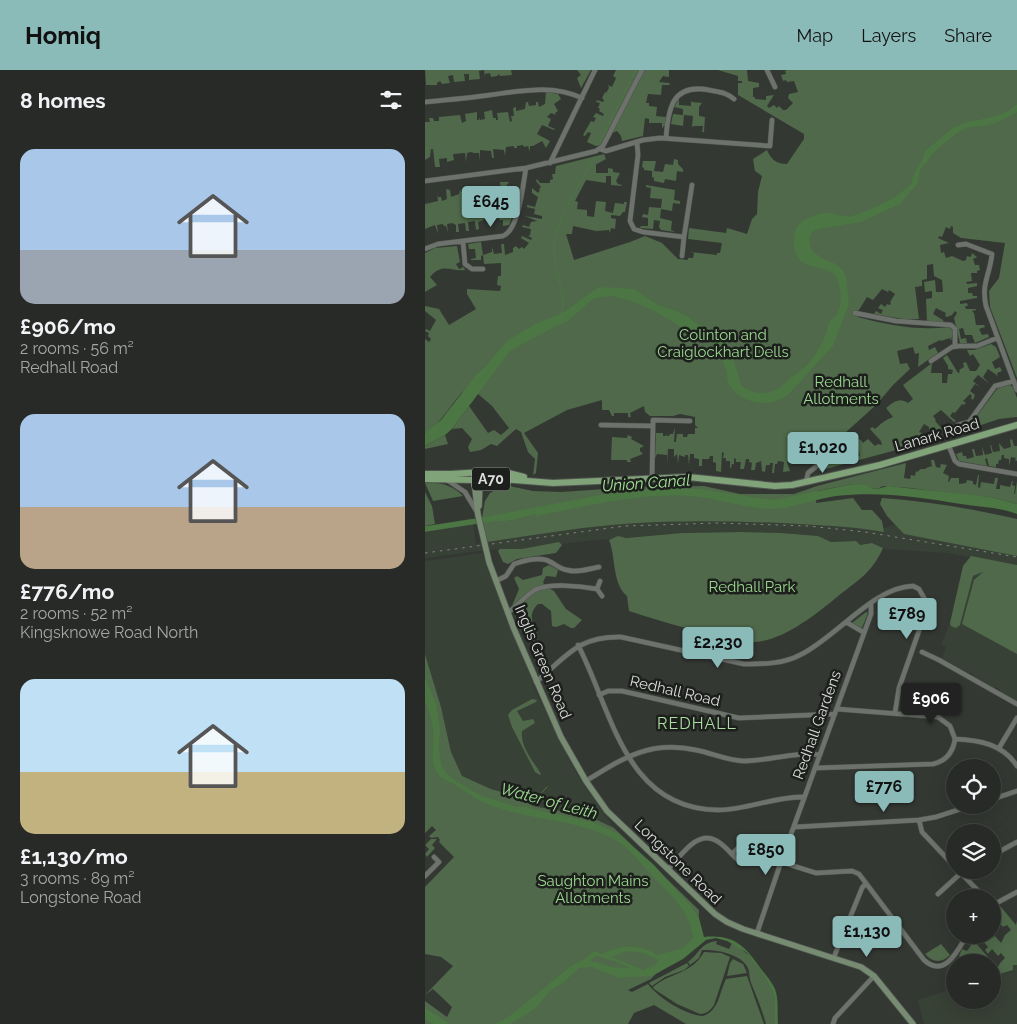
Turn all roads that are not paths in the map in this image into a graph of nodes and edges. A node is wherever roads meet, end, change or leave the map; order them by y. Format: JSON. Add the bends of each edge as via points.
{"nodes":[{"id":1,"x":595,"y":70,"type":"edge"},
{"id":2,"x":642,"y":70,"type":"edge"},
{"id":3,"x":767,"y":70,"type":"edge"},
{"id":4,"x":771,"y":80,"type":"junction"},
{"id":5,"x":765,"y":82,"type":"dead end"},
{"id":6,"x":775,"y":87,"type":"dead end"},
{"id":7,"x":582,"y":98,"type":"junction"},
{"id":8,"x":734,"y":99,"type":"dead end"},
{"id":9,"x":425,"y":102,"type":"edge"},
{"id":10,"x":772,"y":120,"type":"dead end"},
{"id":11,"x":666,"y":138,"type":"junction"},
{"id":12,"x":637,"y":142,"type":"junction"},
{"id":13,"x":600,"y":149,"type":"junction"},
{"id":14,"x":550,"y":163,"type":"junction"},
{"id":15,"x":526,"y":168,"type":"junction"},
{"id":16,"x":425,"y":180,"type":"edge"},
{"id":17,"x":692,"y":184,"type":"dead end"},
{"id":18,"x":684,"y":237,"type":"junction"},
{"id":19,"x":463,"y":242,"type":"junction"},
{"id":20,"x":958,"y":245,"type":"dead end"},
{"id":21,"x":425,"y":249,"type":"edge"},
{"id":22,"x":682,"y":256,"type":"dead end"},
{"id":23,"x":483,"y":269,"type":"dead end"},
{"id":24,"x":855,"y":313,"type":"dead end"},
{"id":25,"x":997,"y":338,"type":"junction"},
{"id":26,"x":955,"y":346,"type":"junction"},
{"id":27,"x":931,"y":361,"type":"dead end"},
{"id":28,"x":1014,"y":381,"type":"junction"},
{"id":29,"x":1017,"y":390,"type":"edge"},
{"id":30,"x":690,"y":421,"type":"dead end"},
{"id":31,"x":601,"y":425,"type":"dead end"},
{"id":32,"x":958,"y":425,"type":"dead end"},
{"id":33,"x":1017,"y":425,"type":"edge"},
{"id":34,"x":653,"y":426,"type":"junction"},
{"id":35,"x":948,"y":444,"type":"junction"},
{"id":36,"x":827,"y":458,"type":"dead end"},
{"id":37,"x":425,"y":474,"type":"edge"},
{"id":38,"x":1017,"y":474,"type":"edge"},
{"id":39,"x":477,"y":476,"type":"junction"},
{"id":40,"x":425,"y":478,"type":"edge"},
{"id":41,"x":652,"y":478,"type":"junction"},
{"id":42,"x":445,"y":479,"type":"junction"},
{"id":43,"x":806,"y":482,"type":"junction"},
{"id":44,"x":478,"y":513,"type":"junction"},
{"id":45,"x":599,"y":567,"type":"dead end"},
{"id":46,"x":496,"y":581,"type":"junction"},
{"id":47,"x":600,"y":581,"type":"dead end"},
{"id":48,"x":597,"y":589,"type":"junction"},
{"id":49,"x":602,"y":596,"type":"dead end"},
{"id":50,"x":871,"y":603,"type":"junction"},
{"id":51,"x":508,"y":612,"type":"junction"},
{"id":52,"x":846,"y":622,"type":"junction"},
{"id":53,"x":863,"y":632,"type":"junction"},
{"id":54,"x":578,"y":646,"type":"junction"},
{"id":55,"x":917,"y":650,"type":"junction"},
{"id":56,"x":537,"y":682,"type":"junction"},
{"id":57,"x":599,"y":695,"type":"junction"},
{"id":58,"x":1017,"y":704,"type":"edge"},
{"id":59,"x":836,"y":711,"type":"junction"},
{"id":60,"x":895,"y":713,"type":"junction"},
{"id":61,"x":1017,"y":718,"type":"edge"},
{"id":62,"x":955,"y":739,"type":"junction"},
{"id":63,"x":999,"y":748,"type":"junction"},
{"id":64,"x":820,"y":755,"type":"junction"},
{"id":65,"x":628,"y":756,"type":"junction"},
{"id":66,"x":1017,"y":766,"type":"edge"},
{"id":67,"x":815,"y":768,"type":"junction"},
{"id":68,"x":586,"y":781,"type":"junction"},
{"id":69,"x":1017,"y":791,"type":"edge"},
{"id":70,"x":1001,"y":796,"type":"edge"},
{"id":71,"x":805,"y":797,"type":"junction"},
{"id":72,"x":607,"y":811,"type":"joint"},
{"id":73,"x":946,"y":814,"type":"edge"},
{"id":74,"x":919,"y":820,"type":"junction"},
{"id":75,"x":795,"y":827,"type":"junction"},
{"id":76,"x":1017,"y":842,"type":"edge"},
{"id":77,"x":737,"y":849,"type":"dead end"},
{"id":78,"x":1001,"y":851,"type":"edge"},
{"id":79,"x":732,"y":854,"type":"junction"},
{"id":80,"x":946,"y":856,"type":"edge"},
{"id":81,"x":434,"y":857,"type":"dead end"},
{"id":82,"x":737,"y":859,"type":"dead end"},
{"id":83,"x":781,"y":862,"type":"junction"},
{"id":84,"x":668,"y":869,"type":"junction"},
{"id":85,"x":425,"y":876,"type":"edge"},
{"id":86,"x":954,"y":879,"type":"edge"},
{"id":87,"x":968,"y":879,"type":"edge"},
{"id":88,"x":866,"y":883,"type":"junction"},
{"id":89,"x":977,"y":889,"type":"edge"},
{"id":90,"x":1017,"y":892,"type":"edge"},
{"id":91,"x":938,"y":894,"type":"dead end"},
{"id":92,"x":1001,"y":901,"type":"edge"},
{"id":93,"x":757,"y":933,"type":"junction"},
{"id":94,"x":961,"y":944,"type":"edge"},
{"id":95,"x":834,"y":957,"type":"junction"},
{"id":96,"x":873,"y":976,"type":"junction"},
{"id":97,"x":833,"y":1024,"type":"edge"},
{"id":98,"x":913,"y":1024,"type":"edge"}],
"edges":[{"from":1,"to":7,"type":"street"},
{"from":2,"to":13,"type":"street"},
{"from":3,"to":4,"type":"street"},
{"from":4,"to":5,"type":"street"},
{"from":4,"to":6,"type":"street"},
{"from":7,"to":9,"type":"street","via":[[544,89]]},
{"from":7,"to":14,"type":"street"},
{"from":8,"to":11,"type":"street","via":[[727,93],[696,88],[685,90],[671,106]]},
{"from":10,"to":11,"type":"street","via":[[770,146]]},
{"from":11,"to":12,"type":"street"},
{"from":12,"to":13,"type":"street","via":[[609,150]]},
{"from":12,"to":18,"type":"street","via":[[632,227],[639,231]]},
{"from":13,"to":14,"type":"street"},
{"from":14,"to":15,"type":"street"},
{"from":15,"to":16,"type":"street"},
{"from":15,"to":19,"type":"street","via":[[517,214],[509,233]]},
{"from":17,"to":18,"type":"street"},
{"from":18,"to":22,"type":"street"},
{"from":19,"to":21,"type":"street","via":[[438,244]]},
{"from":19,"to":23,"type":"street","via":[[465,264],[472,269]]},
{"from":20,"to":25,"type":"street","via":[[966,244],[991,254],[984,296]]},
{"from":24,"to":26,"type":"street","via":[[896,321],[951,325],[955,329]]},
{"from":25,"to":26,"type":"street","via":[[977,346]]},
{"from":25,"to":28,"type":"street"},
{"from":26,"to":27,"type":"street"},
{"from":28,"to":29,"type":"street"},
{"from":28,"to":32,"type":"street","via":[[995,386],[971,424]]},
{"from":30,"to":34,"type":"street","via":[[653,420]]},
{"from":31,"to":34,"type":"street"},
{"from":33,"to":35,"type":"main road","name":"Lanark Road","number":"A70"},
{"from":34,"to":41,"type":"street"},
{"from":35,"to":38,"type":"street","via":[[959,464]]},
{"from":35,"to":43,"type":"main road","name":"Lanark Road","number":"A70"},
{"from":36,"to":43,"type":"street","via":[[808,473]]},
{"from":37,"to":39,"type":"main road","name":"Lanark Road","number":"A70"},
{"from":39,"to":41,"type":"main road","name":"Lanark Road","number":"A70","via":[[571,482]]},
{"from":39,"to":42,"type":"main road","name":"Lanark Road","number":"A70"},
{"from":39,"to":44,"type":"street","name":"Inglis Green Road"},
{"from":40,"to":42,"type":"main road","name":"Lanark Road","number":"A70"},
{"from":41,"to":43,"type":"main road","name":"Lanark Road","number":"A70","via":[[688,477],[775,486]]},
{"from":42,"to":44,"type":"street","name":"Inglis Green Road","via":[[465,492]]},
{"from":44,"to":46,"type":"street","name":"Inglis Green Road"},
{"from":45,"to":46,"type":"street","via":[[568,571],[541,559],[514,564],[506,576]]},
{"from":46,"to":51,"type":"street","name":"Inglis Green Road"},
{"from":47,"to":48,"type":"street"},
{"from":48,"to":49,"type":"street"},
{"from":48,"to":51,"type":"street","via":[[540,588],[533,590]]},
{"from":50,"to":52,"type":"street"},
{"from":50,"to":53,"type":"street","name":"Redhall Gardens","via":[[871,614]]},
{"from":50,"to":55,"type":"street","via":[[893,590],[909,586],[919,589],[928,605]]},
{"from":51,"to":56,"type":"street","name":"Inglis Green Road"},
{"from":52,"to":53,"type":"street"},
{"from":52,"to":54,"type":"street","via":[[799,656],[774,663],[726,661],[621,637],[597,638]]},
{"from":53,"to":59,"type":"street","name":"Redhall Gardens"},
{"from":54,"to":56,"type":"street"},
{"from":54,"to":57,"type":"street"},
{"from":55,"to":58,"type":"street"},
{"from":55,"to":60,"type":"street","via":[[899,688]]},
{"from":56,"to":68,"type":"street","name":"Inglis Green Road","via":[[561,737]]},
{"from":57,"to":59,"type":"street","name":"Redhall Road","via":[[623,690],[745,719]]},
{"from":57,"to":65,"type":"street"},
{"from":59,"to":60,"type":"street","name":"Redhall Road"},
{"from":59,"to":64,"type":"street","name":"Redhall Gardens"},
{"from":60,"to":62,"type":"street","name":"Redhall Road","via":[[942,719],[950,726]]},
{"from":61,"to":63,"type":"street"},
{"from":62,"to":63,"type":"street"},
{"from":62,"to":67,"type":"street","via":[[948,756],[933,764]]},
{"from":63,"to":66,"type":"street"},
{"from":64,"to":65,"type":"street","via":[[743,761],[670,748],[646,750]]},
{"from":64,"to":67,"type":"street","name":"Redhall Gardens"},
{"from":65,"to":68,"type":"street"},
{"from":65,"to":71,"type":"street","via":[[653,786],[676,801],[697,807],[727,810]]},
{"from":67,"to":71,"type":"street","name":"Redhall Gardens"},
{"from":68,"to":72,"type":"street","name":"Inglis Green Road"},
{"from":69,"to":70,"type":"street"},
{"from":71,"to":75,"type":"street","name":"Redhall Gardens"},
{"from":72,"to":84,"type":"street","name":"Longstone Road"},
{"from":73,"to":74,"type":"street"},
{"from":74,"to":75,"type":"street"},
{"from":74,"to":80,"type":"street","via":[[923,832]]},
{"from":75,"to":83,"type":"street","name":"Redhall Gardens"},
{"from":76,"to":78,"type":"street"},
{"from":77,"to":79,"type":"street"},
{"from":79,"to":82,"type":"street"},
{"from":79,"to":84,"type":"street","via":[[715,840],[703,838],[695,841]]},
{"from":81,"to":85,"type":"street","via":[[439,862]]},
{"from":83,"to":88,"type":"street","via":[[816,873],[855,872]]},
{"from":83,"to":93,"type":"street","name":"Redhall Gardens"},
{"from":84,"to":93,"type":"street","name":"Longstone Road","via":[[715,914],[731,924]]},
{"from":86,"to":91,"type":"street"},
{"from":87,"to":89,"type":"street"},
{"from":88,"to":94,"type":"street","via":[[929,964],[946,964]]},
{"from":88,"to":95,"type":"street"},
{"from":90,"to":92,"type":"street"},
{"from":93,"to":95,"type":"street","name":"Longstone Road"},
{"from":95,"to":96,"type":"street","name":"Longstone Road","via":[[857,964]]},
{"from":96,"to":97,"type":"street"},
{"from":96,"to":98,"type":"street","name":"Longstone Road"}]}
